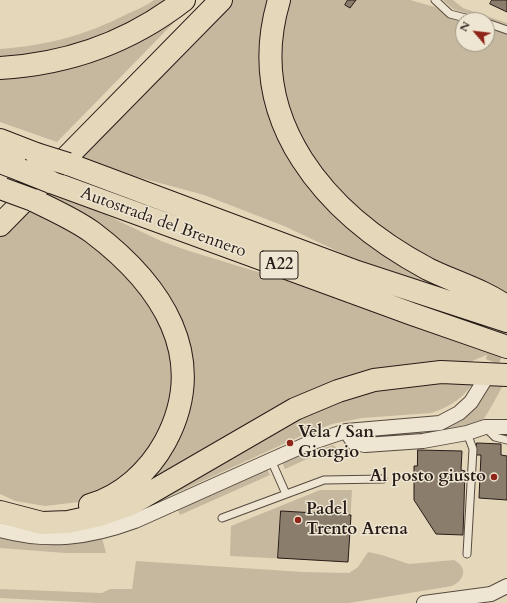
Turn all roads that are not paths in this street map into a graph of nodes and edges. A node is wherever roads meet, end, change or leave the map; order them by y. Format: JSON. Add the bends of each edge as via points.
{"nodes":[{"id":1,"x":184,"y":0,"type":"edge"},
{"id":2,"x":206,"y":0,"type":"edge"},
{"id":3,"x":221,"y":0,"type":"edge"},
{"id":4,"x":279,"y":0,"type":"edge"},
{"id":5,"x":436,"y":0,"type":"edge"},
{"id":6,"x":455,"y":15,"type":"edge"},
{"id":7,"x":495,"y":26,"type":"edge"},
{"id":8,"x":507,"y":30,"type":"edge"},
{"id":9,"x":0,"y":68,"type":"edge"},
{"id":10,"x":0,"y":140,"type":"edge"},
{"id":11,"x":0,"y":162,"type":"edge"},
{"id":12,"x":1,"y":195,"type":"edge"},
{"id":13,"x":0,"y":225,"type":"edge"},
{"id":14,"x":507,"y":307,"type":"edge"},
{"id":15,"x":507,"y":321,"type":"edge"},
{"id":16,"x":507,"y":347,"type":"edge"},
{"id":17,"x":507,"y":375,"type":"edge"},
{"id":18,"x":484,"y":381,"type":"tunnel mouth"},
{"id":19,"x":485,"y":427,"type":"junction"},
{"id":20,"x":507,"y":427,"type":"edge"},
{"id":21,"x":346,"y":431,"type":"junction"},
{"id":22,"x":467,"y":433,"type":"junction"},
{"id":23,"x":507,"y":440,"type":"edge"},
{"id":24,"x":271,"y":460,"type":"junction"},
{"id":25,"x":383,"y":479,"type":"dead end"},
{"id":26,"x":286,"y":494,"type":"junction"},
{"id":27,"x":0,"y":499,"type":"edge"},
{"id":28,"x":0,"y":512,"type":"edge"},
{"id":29,"x":222,"y":518,"type":"dead end"},
{"id":30,"x":0,"y":530,"type":"edge"},
{"id":31,"x":467,"y":554,"type":"dead end"},
{"id":32,"x":507,"y":586,"type":"edge"},
{"id":33,"x":424,"y":603,"type":"edge"}],
"edges":[{"from":1,"to":9,"type":"highway","via":[[145,28],[114,43],[79,55]]},
{"from":2,"to":12,"type":"highway"},
{"from":3,"to":13,"type":"highway"},
{"from":4,"to":14,"type":"highway","via":[[270,37],[273,93],[288,136],[309,171],[362,225],[398,251],[428,269]]},
{"from":5,"to":6,"type":"lane","via":[[450,14]]},
{"from":7,"to":8,"type":"lane"},
{"from":10,"to":15,"type":"highway","name":"Autostrada del Brennero","number":"A22","bridge":true,"via":[[357,272]]},
{"from":11,"to":16,"type":"highway","name":"Autostrada del Brennero","number":"A22","bridge":true},
{"from":12,"to":27,"type":"highway","bridge":true,"via":[[33,200],[92,232],[128,264],[165,310],[177,334],[184,371],[178,412],[160,450],[147,468],[116,493],[79,508],[53,510],[30,508]]},
{"from":17,"to":28,"type":"highway","via":[[441,372],[374,380],[338,391],[295,409],[131,504],[100,515],[68,522],[42,522]]},
{"from":18,"to":21,"type":"street","via":[[468,405],[440,424]]},
{"from":19,"to":20,"type":"street"},
{"from":19,"to":22,"type":"street"},
{"from":19,"to":23,"type":"lane","via":[[495,437]]},
{"from":21,"to":22,"type":"street","via":[[354,443],[365,445]]},
{"from":21,"to":24,"type":"street"},
{"from":22,"to":31,"type":"lane","via":[[473,449]]},
{"from":24,"to":26,"type":"lane"},
{"from":24,"to":30,"type":"street","via":[[107,532],[49,538],[17,535]]},
{"from":25,"to":26,"type":"lane","via":[[324,480]]},
{"from":26,"to":29,"type":"lane"},
{"from":32,"to":33,"type":"street","via":[[491,594]]}]}
